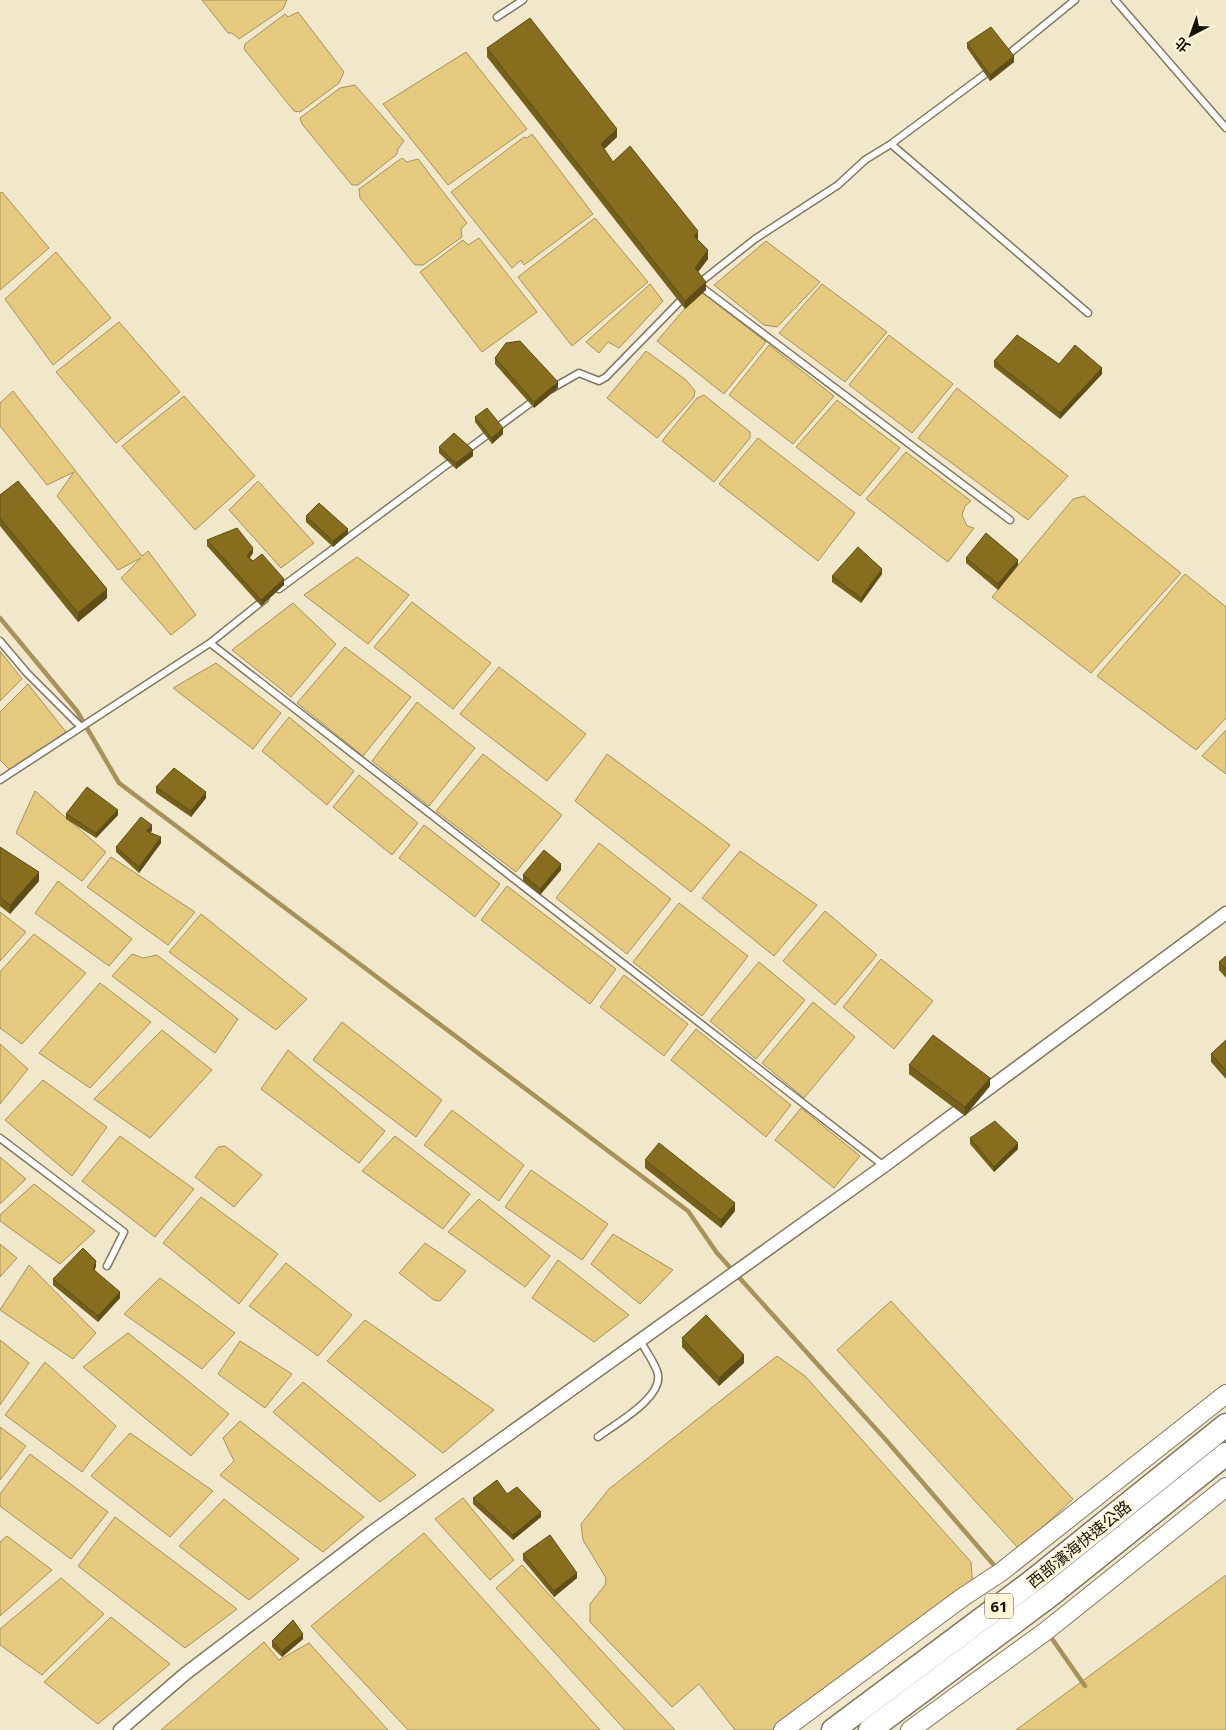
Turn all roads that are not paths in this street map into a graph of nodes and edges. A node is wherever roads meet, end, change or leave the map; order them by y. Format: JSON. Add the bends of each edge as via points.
{"nodes":[{"id":1,"x":523,"y":0,"type":"edge"},
{"id":2,"x":1075,"y":0,"type":"edge"},
{"id":3,"x":1115,"y":0,"type":"edge"},
{"id":4,"x":497,"y":17,"type":"dead end"},
{"id":5,"x":1226,"y":128,"type":"edge"},
{"id":6,"x":891,"y":144,"type":"junction"},
{"id":7,"x":698,"y":284,"type":"junction"},
{"id":8,"x":1088,"y":313,"type":"dead end"},
{"id":9,"x":548,"y":390,"type":"edge"},
{"id":10,"x":540,"y":396,"type":"edge"},
{"id":11,"x":1010,"y":520,"type":"dead end"},
{"id":12,"x":0,"y":641,"type":"edge"},
{"id":13,"x":210,"y":643,"type":"junction"},
{"id":14,"x":80,"y":726,"type":"junction"},
{"id":15,"x":0,"y":780,"type":"edge"},
{"id":16,"x":1226,"y":913,"type":"edge"},
{"id":17,"x":0,"y":1138,"type":"edge"},
{"id":18,"x":884,"y":1166,"type":"junction"},
{"id":19,"x":107,"y":1266,"type":"dead end"},
{"id":20,"x":639,"y":1339,"type":"junction"},
{"id":21,"x":1226,"y":1394,"type":"edge"},
{"id":22,"x":1226,"y":1425,"type":"edge"},
{"id":23,"x":598,"y":1437,"type":"dead end"},
{"id":24,"x":1226,"y":1454,"type":"edge"},
{"id":25,"x":1226,"y":1487,"type":"edge"},
{"id":26,"x":120,"y":1730,"type":"edge"},
{"id":27,"x":783,"y":1730,"type":"edge"},
{"id":28,"x":832,"y":1730,"type":"edge"},
{"id":29,"x":870,"y":1730,"type":"edge"},
{"id":30,"x":910,"y":1730,"type":"edge"}],
"edges":[{"from":1,"to":4,"type":"lane"},
{"from":2,"to":6,"type":"lane","via":[[972,85]]},
{"from":3,"to":5,"type":"lane"},
{"from":6,"to":7,"type":"lane","via":[[865,160],[838,185],[754,239]]},
{"from":6,"to":8,"type":"lane"},
{"from":7,"to":9,"type":"lane","via":[[606,377],[600,381],[579,373]]},
{"from":7,"to":11,"type":"lane"},
{"from":10,"to":13,"type":"lane","via":[[235,621]]},
{"from":12,"to":14,"type":"lane"},
{"from":13,"to":14,"type":"lane"},
{"from":13,"to":18,"type":"lane"},
{"from":14,"to":15,"type":"lane"},
{"from":16,"to":18,"type":"street"},
{"from":17,"to":19,"type":"lane","via":[[124,1232]]},
{"from":18,"to":20,"type":"street"},
{"from":20,"to":23,"type":"lane","via":[[658,1372],[658,1386],[644,1403]]},
{"from":20,"to":26,"type":"street","via":[[372,1532],[185,1674]]},
{"from":21,"to":27,"type":"street","via":[[1001,1572]]},
{"from":22,"to":28,"type":"highway","name":"西部濱海快速公路","number":"61","via":[[1031,1582]]},
{"from":24,"to":29,"type":"highway","name":"西部濱海快速公路","number":"61","via":[[1052,1594]]},
{"from":25,"to":30,"type":"street","via":[[1046,1631]]}]}
